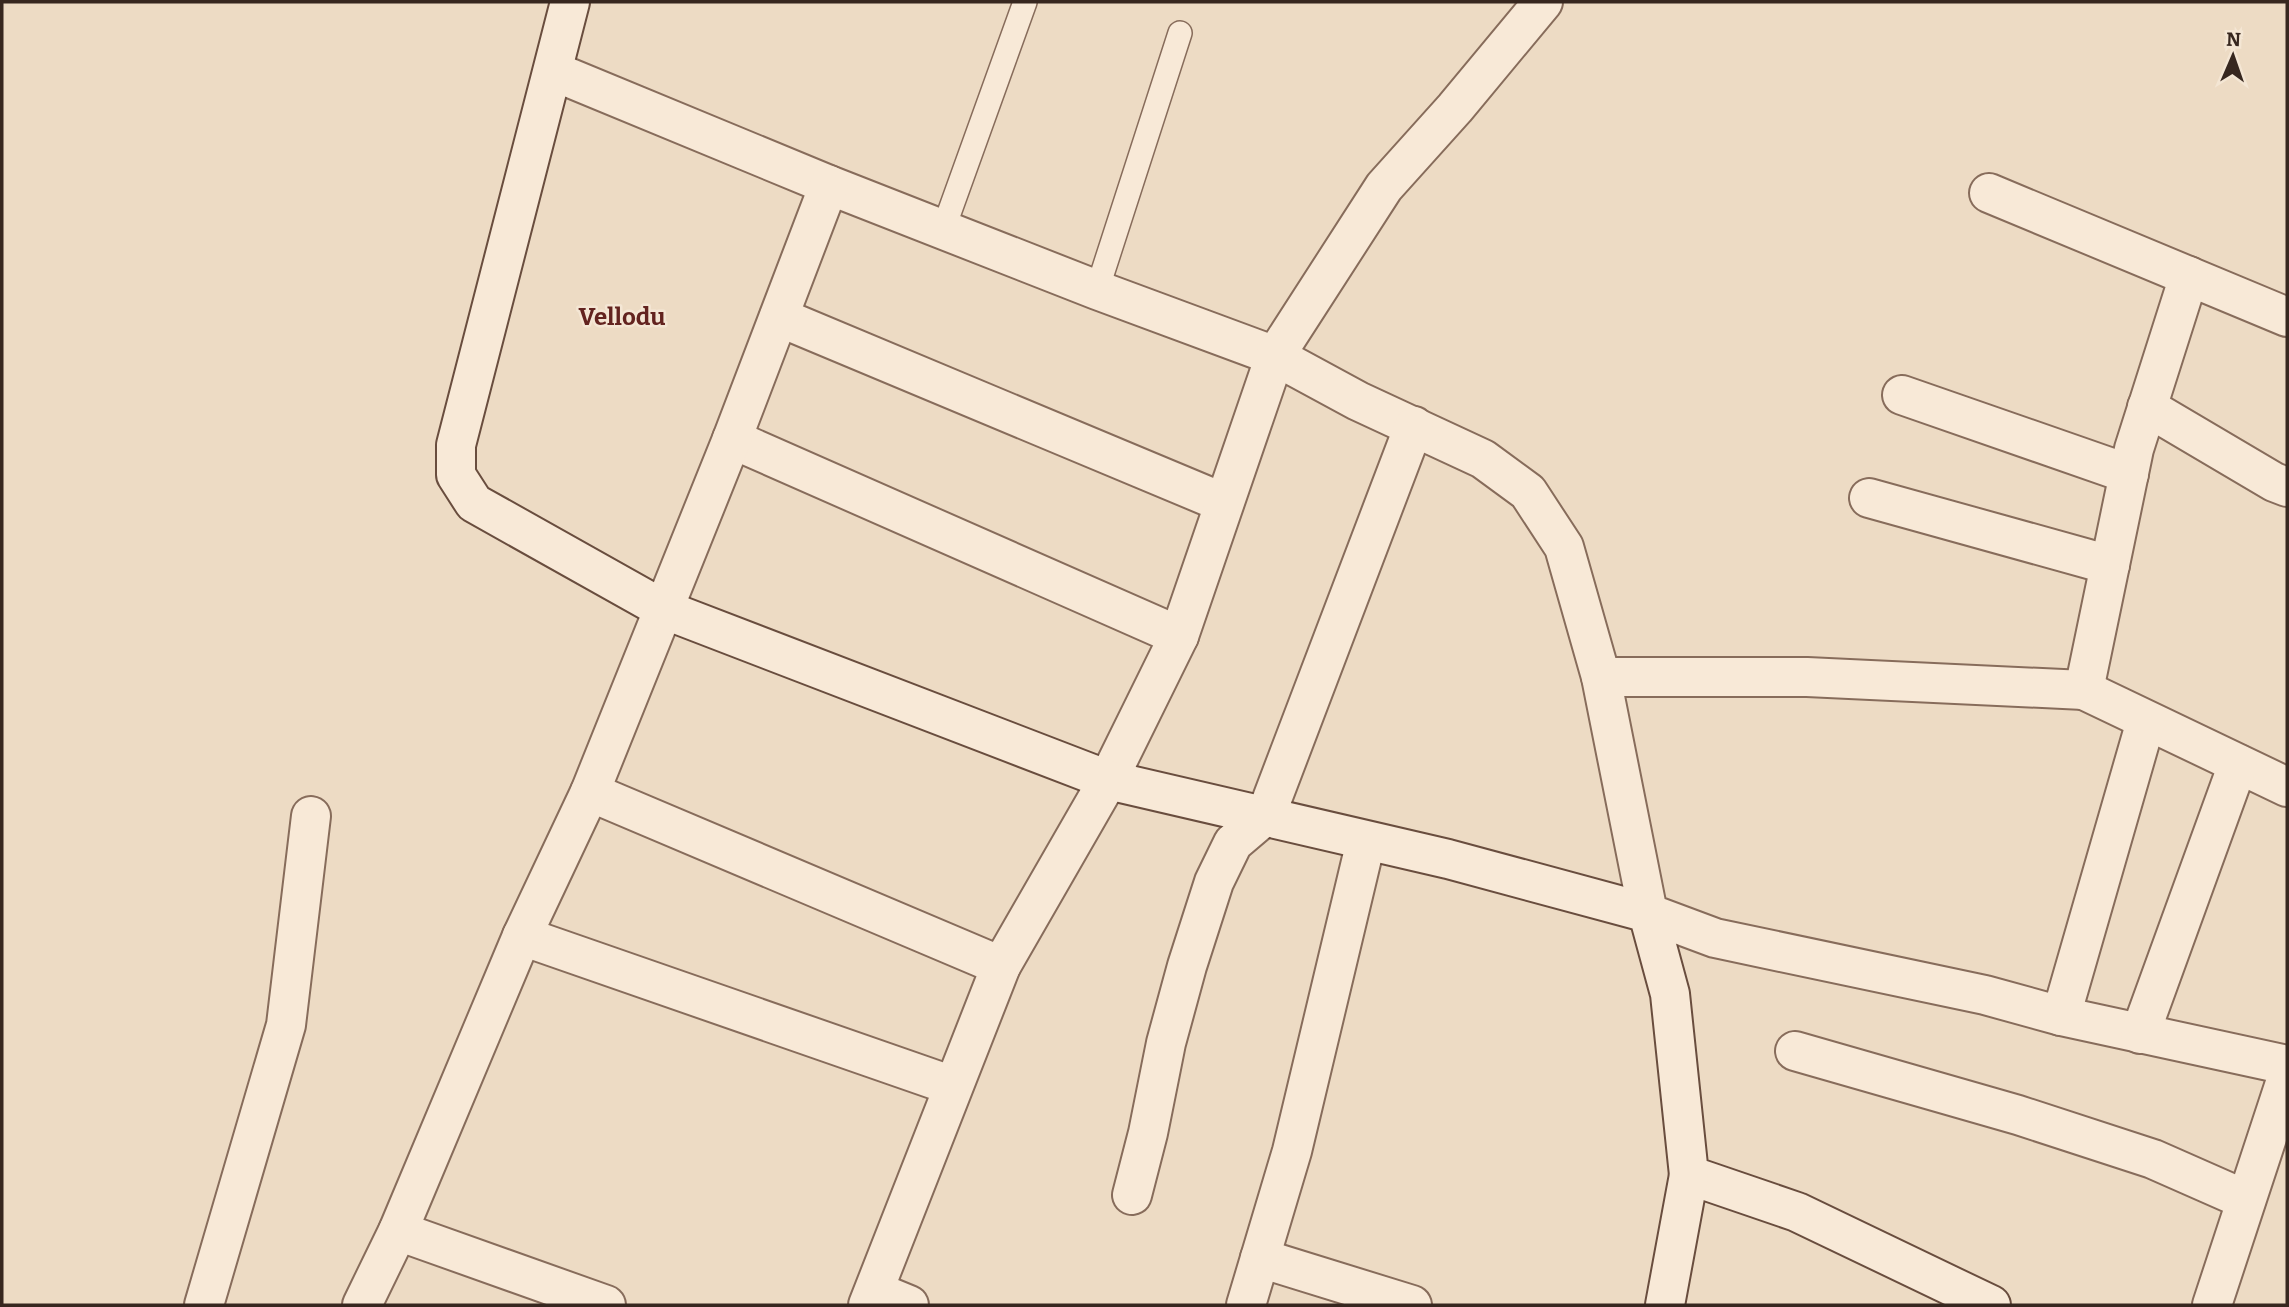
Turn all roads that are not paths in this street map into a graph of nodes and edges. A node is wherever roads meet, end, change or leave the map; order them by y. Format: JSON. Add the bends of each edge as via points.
{"nodes":[{"id":1,"x":570,"y":2,"type":"edge"},
{"id":2,"x":1025,"y":2,"type":"edge"},
{"id":3,"x":1543,"y":2,"type":"edge"},
{"id":4,"x":1180,"y":33,"type":"dead end"},
{"id":5,"x":553,"y":71,"type":"junction"},
{"id":6,"x":830,"y":185,"type":"junction"},
{"id":7,"x":1989,"y":193,"type":"dead end"},
{"id":8,"x":943,"y":229,"type":"junction"},
{"id":9,"x":2189,"y":276,"type":"junction"},
{"id":10,"x":1097,"y":290,"type":"junction"},
{"id":11,"x":779,"y":317,"type":"junction"},
{"id":12,"x":2287,"y":317,"type":"edge"},
{"id":13,"x":1275,"y":356,"type":"junction"},
{"id":14,"x":1902,"y":395,"type":"dead end"},
{"id":15,"x":2147,"y":407,"type":"junction"},
{"id":16,"x":1414,"y":426,"type":"junction"},
{"id":17,"x":732,"y":439,"type":"junction"},
{"id":18,"x":2129,"y":474,"type":"junction"},
{"id":19,"x":2287,"y":487,"type":"edge"},
{"id":20,"x":1869,"y":498,"type":"dead end"},
{"id":21,"x":1224,"y":503,"type":"junction"},
{"id":22,"x":2110,"y":565,"type":"junction"},
{"id":23,"x":663,"y":609,"type":"junction"},
{"id":24,"x":1179,"y":636,"type":"junction"},
{"id":25,"x":1601,"y":677,"type":"junction"},
{"id":26,"x":2084,"y":690,"type":"junction"},
{"id":27,"x":2146,"y":721,"type":"junction"},
{"id":28,"x":2238,"y":764,"type":"junction"},
{"id":29,"x":1108,"y":780,"type":"junction"},
{"id":30,"x":2287,"y":788,"type":"edge"},
{"id":31,"x":590,"y":792,"type":"junction"},
{"id":32,"x":1266,"y":815,"type":"junction"},
{"id":33,"x":311,"y":816,"type":"dead end"},
{"id":34,"x":1366,"y":841,"type":"junction"},
{"id":35,"x":1648,"y":912,"type":"junction"},
{"id":36,"x":522,"y":936,"type":"junction"},
{"id":37,"x":1001,"y":966,"type":"junction"},
{"id":38,"x":2061,"y":1016,"type":"junction"},
{"id":39,"x":2140,"y":1034,"type":"junction"},
{"id":40,"x":1795,"y":1051,"type":"dead end"},
{"id":41,"x":2287,"y":1065,"type":"edge"},
{"id":42,"x":2287,"y":1077,"type":"edge"},
{"id":43,"x":953,"y":1086,"type":"junction"},
{"id":44,"x":1689,"y":1175,"type":"junction"},
{"id":45,"x":1132,"y":1195,"type":"dead end"},
{"id":46,"x":2246,"y":1200,"type":"junction"},
{"id":47,"x":398,"y":1231,"type":"junction"},
{"id":48,"x":1260,"y":1258,"type":"junction"},
{"id":49,"x":884,"y":1300,"type":"edge"},
{"id":50,"x":204,"y":1305,"type":"edge"},
{"id":51,"x":362,"y":1305,"type":"edge"},
{"id":52,"x":606,"y":1305,"type":"edge"},
{"id":53,"x":1246,"y":1305,"type":"edge"},
{"id":54,"x":1412,"y":1305,"type":"edge"},
{"id":55,"x":1665,"y":1305,"type":"edge"},
{"id":56,"x":1991,"y":1305,"type":"edge"},
{"id":57,"x":2212,"y":1305,"type":"edge"}],
"edges":[{"from":1,"to":5,"type":"street"},
{"from":2,"to":8,"type":"lane"},
{"from":3,"to":13,"type":"street","via":[[1384,187]]},
{"from":4,"to":10,"type":"lane"},
{"from":5,"to":6,"type":"street"},
{"from":5,"to":23,"type":"street","via":[[456,445],[456,475],[474,503]]},
{"from":6,"to":8,"type":"street"},
{"from":6,"to":11,"type":"street"},
{"from":7,"to":9,"type":"street"},
{"from":8,"to":10,"type":"street"},
{"from":9,"to":12,"type":"street"},
{"from":9,"to":15,"type":"street"},
{"from":10,"to":13,"type":"street"},
{"from":11,"to":17,"type":"street"},
{"from":11,"to":21,"type":"street"},
{"from":13,"to":16,"type":"street"},
{"from":13,"to":21,"type":"street"},
{"from":14,"to":18,"type":"street"},
{"from":15,"to":18,"type":"street"},
{"from":15,"to":19,"type":"street"},
{"from":16,"to":25,"type":"street","via":[[1483,459],[1528,492],[1563,547]]},
{"from":16,"to":32,"type":"street"},
{"from":17,"to":23,"type":"street"},
{"from":17,"to":24,"type":"street"},
{"from":18,"to":22,"type":"street"},
{"from":20,"to":22,"type":"street"},
{"from":21,"to":24,"type":"street"},
{"from":22,"to":26,"type":"street"},
{"from":23,"to":29,"type":"street"},
{"from":23,"to":31,"type":"street"},
{"from":24,"to":29,"type":"street"},
{"from":25,"to":26,"type":"street","via":[[1807,677]]},
{"from":25,"to":35,"type":"street"},
{"from":26,"to":27,"type":"street"},
{"from":27,"to":28,"type":"street"},
{"from":27,"to":38,"type":"street"},
{"from":28,"to":30,"type":"street"},
{"from":28,"to":39,"type":"street"},
{"from":29,"to":32,"type":"street"},
{"from":29,"to":37,"type":"street"},
{"from":31,"to":36,"type":"street"},
{"from":31,"to":37,"type":"street"},
{"from":32,"to":34,"type":"street"},
{"from":32,"to":45,"type":"street","via":[[1233,843],[1214,882],[1169,1030]]},
{"from":33,"to":50,"type":"street","via":[[286,1025]]},
{"from":34,"to":35,"type":"street"},
{"from":34,"to":48,"type":"street","via":[[1292,1151]]},
{"from":35,"to":38,"type":"street","via":[[1714,938],[1985,995]]},
{"from":35,"to":44,"type":"street","via":[[1670,994]]},
{"from":36,"to":43,"type":"street"},
{"from":36,"to":47,"type":"street"},
{"from":37,"to":43,"type":"street"},
{"from":38,"to":39,"type":"street"},
{"from":39,"to":41,"type":"street"},
{"from":40,"to":46,"type":"street","via":[[2153,1159]]},
{"from":42,"to":46,"type":"street"},
{"from":43,"to":49,"type":"street"},
{"from":44,"to":55,"type":"street"},
{"from":44,"to":56,"type":"street","via":[[1797,1212]]},
{"from":46,"to":57,"type":"street"},
{"from":47,"to":51,"type":"street"},
{"from":47,"to":52,"type":"street"},
{"from":48,"to":53,"type":"street"},
{"from":48,"to":54,"type":"street"}]}
